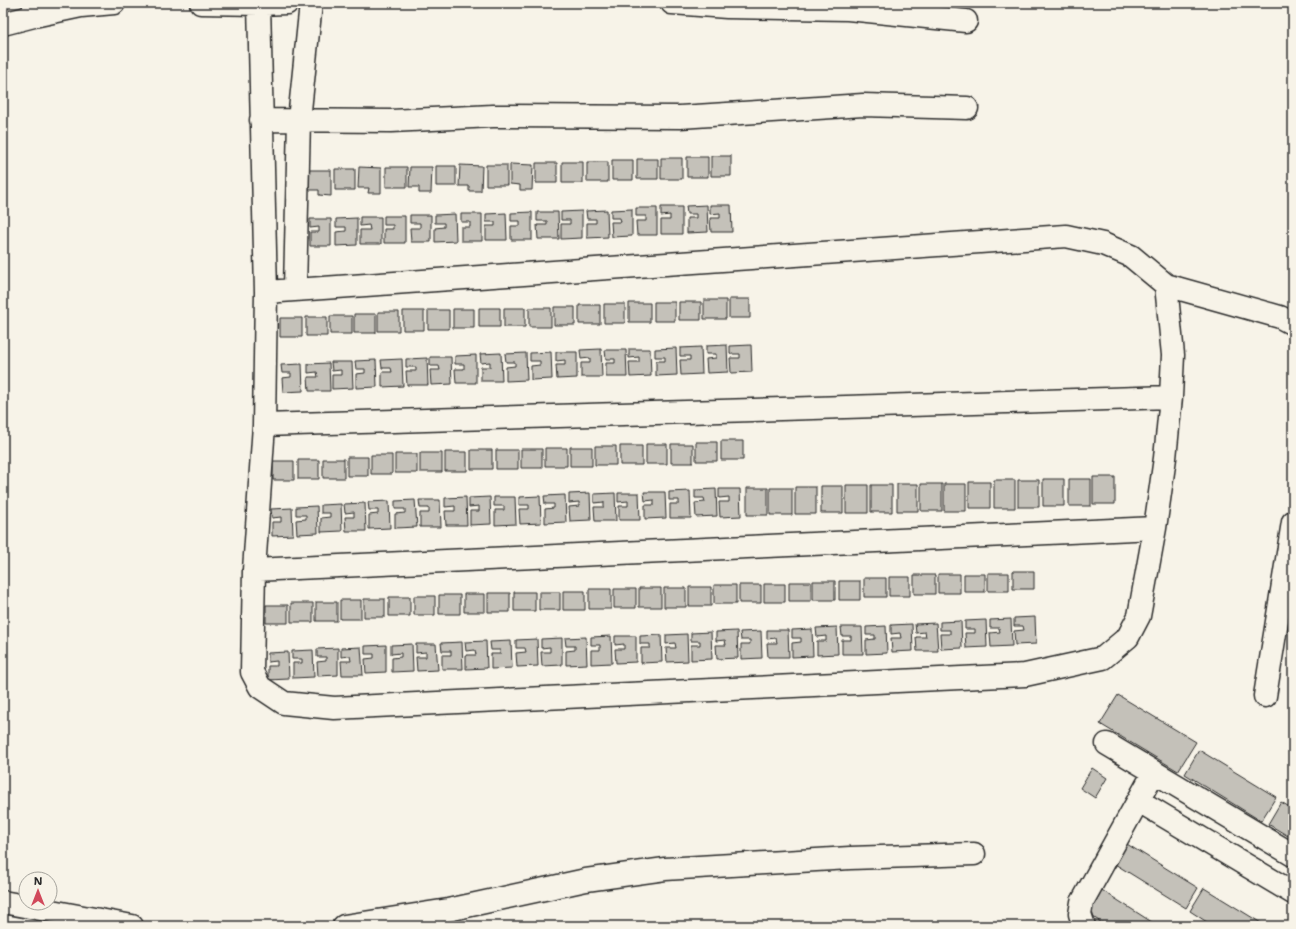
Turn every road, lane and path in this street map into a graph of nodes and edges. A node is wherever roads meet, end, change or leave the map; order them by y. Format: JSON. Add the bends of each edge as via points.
{"nodes":[{"id":1,"x":114,"y":3,"type":"edge"},
{"id":2,"x":201,"y":3,"type":"edge"},
{"id":3,"x":287,"y":3,"type":"edge"},
{"id":4,"x":311,"y":3,"type":"edge"},
{"id":5,"x":672,"y":3,"type":"edge"},
{"id":6,"x":259,"y":4,"type":"junction"},
{"id":7,"x":34,"y":10,"type":"edge"},
{"id":8,"x":966,"y":21,"type":"dead end"},
{"id":9,"x":3,"y":24,"type":"edge"},
{"id":10,"x":966,"y":108,"type":"dead end"},
{"id":11,"x":261,"y":120,"type":"junction"},
{"id":12,"x":299,"y":120,"type":"junction"},
{"id":13,"x":1166,"y":285,"type":"junction"},
{"id":14,"x":295,"y":289,"type":"junction"},
{"id":15,"x":266,"y":292,"type":"junction"},
{"id":16,"x":1293,"y":324,"type":"edge"},
{"id":17,"x":1171,"y":396,"type":"junction"},
{"id":18,"x":264,"y":424,"type":"junction"},
{"id":19,"x":1293,"y":522,"type":"edge"},
{"id":20,"x":1155,"y":528,"type":"junction"},
{"id":21,"x":254,"y":570,"type":"junction"},
{"id":22,"x":1265,"y":696,"type":"dead end"},
{"id":23,"x":1107,"y":744,"type":"dead end"},
{"id":24,"x":1154,"y":772,"type":"junction"},
{"id":25,"x":1139,"y":801,"type":"junction"},
{"id":26,"x":974,"y":854,"type":"dead end"},
{"id":27,"x":1293,"y":855,"type":"edge"},
{"id":28,"x":1293,"y":893,"type":"edge"},
{"id":29,"x":3,"y":902,"type":"edge"},
{"id":30,"x":385,"y":923,"type":"edge"},
{"id":31,"x":132,"y":926,"type":"edge"},
{"id":32,"x":344,"y":926,"type":"edge"},
{"id":33,"x":1084,"y":926,"type":"edge"}],
"edges":[{"from":1,"to":7,"type":"street"},
{"from":2,"to":6,"type":"street"},
{"from":3,"to":6,"type":"street"},
{"from":4,"to":12,"type":"street"},
{"from":5,"to":8,"type":"street","via":[[727,7],[848,9]]},
{"from":6,"to":11,"type":"street"},
{"from":7,"to":9,"type":"street"},
{"from":10,"to":12,"type":"street","via":[[863,105],[680,117],[492,116],[391,121]]},
{"from":11,"to":12,"type":"street"},
{"from":11,"to":15,"type":"street"},
{"from":12,"to":14,"type":"street"},
{"from":13,"to":14,"type":"street","via":[[1131,256],[1103,244],[1066,236]]},
{"from":13,"to":16,"type":"street","via":[[1280,317]]},
{"from":13,"to":17,"type":"street","via":[[1173,355]]},
{"from":14,"to":15,"type":"street"},
{"from":15,"to":18,"type":"street"},
{"from":17,"to":18,"type":"street"},
{"from":17,"to":20,"type":"street"},
{"from":18,"to":21,"type":"street"},
{"from":19,"to":22,"type":"street"},
{"from":20,"to":21,"type":"street"},
{"from":20,"to":21,"type":"street","via":[[1139,616],[1128,637],[1103,658],[1025,674],[350,708],[284,702],[260,687],[252,672]]},
{"from":23,"to":24,"type":"street"},
{"from":24,"to":25,"type":"street"},
{"from":24,"to":27,"type":"street"},
{"from":25,"to":28,"type":"street"},
{"from":25,"to":33,"type":"street","via":[[1082,902],[1080,914]]},
{"from":26,"to":30,"type":"street","via":[[664,869],[586,880]]},
{"from":29,"to":31,"type":"street"},
{"from":30,"to":32,"type":"street"}]}
